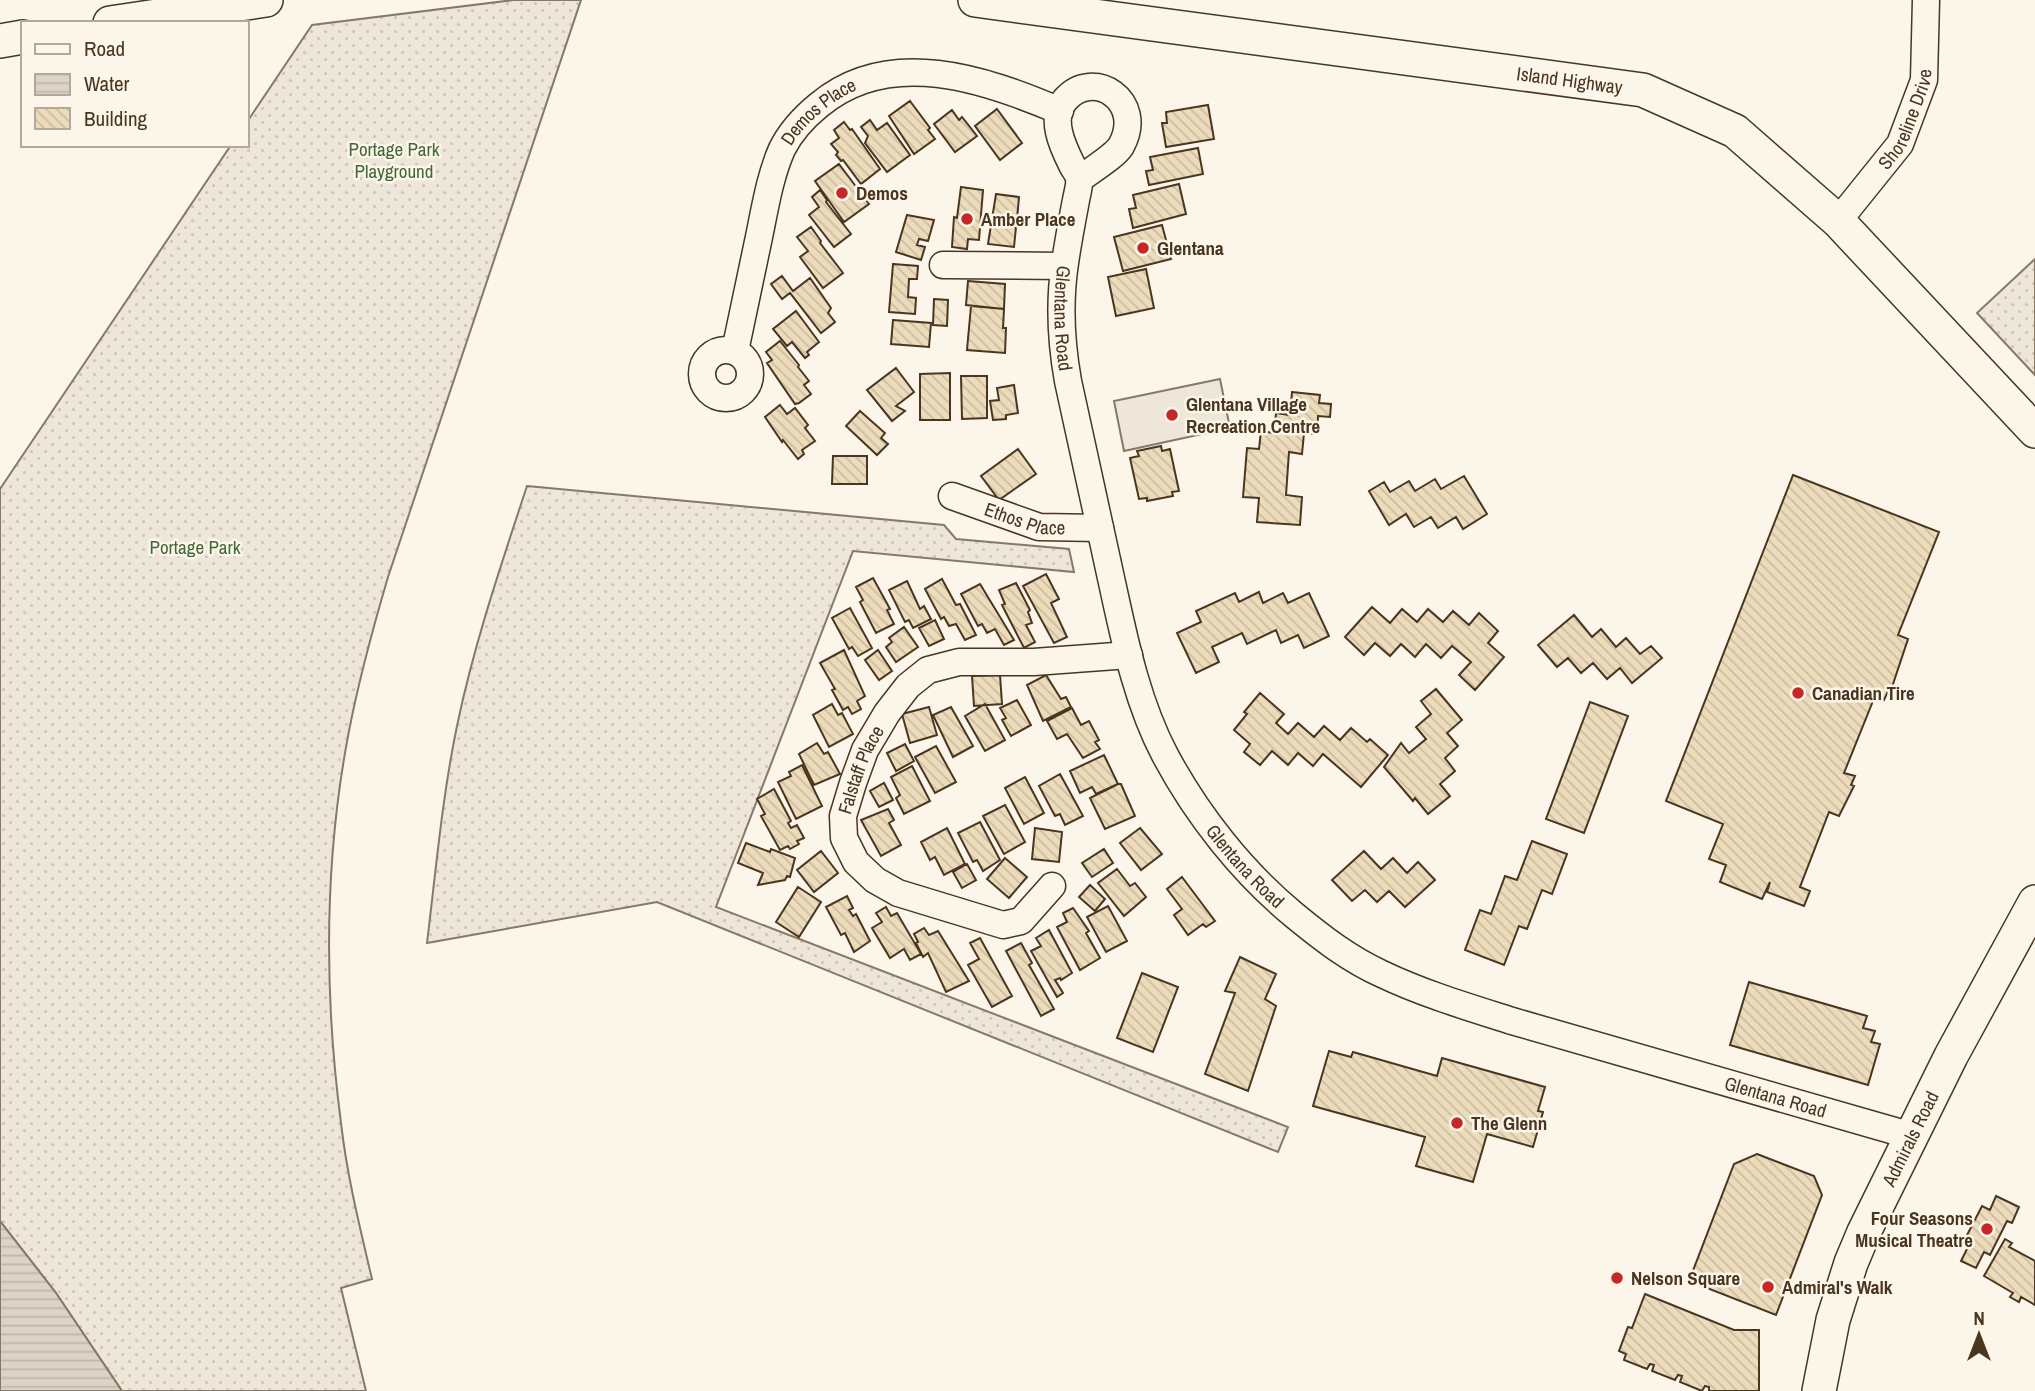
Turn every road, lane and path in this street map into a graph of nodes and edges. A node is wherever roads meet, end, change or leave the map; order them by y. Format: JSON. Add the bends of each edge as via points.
{"nodes":[{"id":1,"x":266,"y":0,"type":"edge"},
{"id":2,"x":975,"y":0,"type":"edge"},
{"id":3,"x":1926,"y":0,"type":"edge"},
{"id":4,"x":124,"y":21,"type":"edge"},
{"id":5,"x":21,"y":37,"type":"edge"},
{"id":6,"x":0,"y":41,"type":"edge"},
{"id":7,"x":1060,"y":111,"type":"junction"},
{"id":8,"x":1080,"y":179,"type":"junction"},
{"id":9,"x":1838,"y":221,"type":"junction"},
{"id":10,"x":943,"y":265,"type":"dead end"},
{"id":11,"x":1064,"y":266,"type":"junction"},
{"id":12,"x":735,"y":351,"type":"dead end"},
{"id":13,"x":2035,"y":430,"type":"edge"},
{"id":14,"x":952,"y":496,"type":"dead end"},
{"id":15,"x":1100,"y":528,"type":"junction"},
{"id":16,"x":1129,"y":655,"type":"junction"},
{"id":17,"x":1052,"y":886,"type":"dead end"},
{"id":18,"x":2035,"y":902,"type":"edge"},
{"id":19,"x":1912,"y":1136,"type":"junction"},
{"id":20,"x":1819,"y":1391,"type":"edge"}],
"edges":[{"from":1,"to":4,"type":"main road"},
{"from":2,"to":9,"type":"main road","name":"Island Highway","via":[[1643,90],[1735,131]]},
{"from":3,"to":9,"type":"street","name":"Shoreline Drive","via":[[1924,80],[1900,144]]},
{"from":5,"to":6,"type":"main road"},
{"from":7,"to":8,"type":"street","via":[[1060,141]]},
{"from":7,"to":8,"type":"street","via":[[1063,101],[1079,89],[1100,88],[1119,96],[1128,112],[1120,148]]},
{"from":7,"to":12,"type":"street","name":"Demos Place","via":[[1008,90],[919,71],[873,76],[833,92],[800,120],[782,150]]},
{"from":8,"to":11,"type":"street","name":"Glentana Road"},
{"from":9,"to":13,"type":"main road","name":"Island Highway"},
{"from":10,"to":11,"type":"street"},
{"from":11,"to":15,"type":"street","name":"Glentana Road","via":[[1062,347]]},
{"from":14,"to":15,"type":"street","name":"Ethos Place","via":[[1039,527]]},
{"from":15,"to":16,"type":"street","name":"Glentana Road"},
{"from":16,"to":17,"type":"street","name":"Falstaff Place","via":[[959,662],[928,670],[887,713],[865,750],[853,783],[842,816],[844,838],[856,862],[898,893],[1003,925],[1021,921]]},
{"from":16,"to":19,"type":"street","name":"Glentana Road","via":[[1164,754],[1191,799],[1236,860],[1274,899],[1343,952],[1381,974],[1451,1002]]},
{"from":18,"to":19,"type":"main road","name":"Admirals Road"},
{"from":19,"to":20,"type":"main road","name":"Admirals Road","via":[[1851,1263]]}]}
